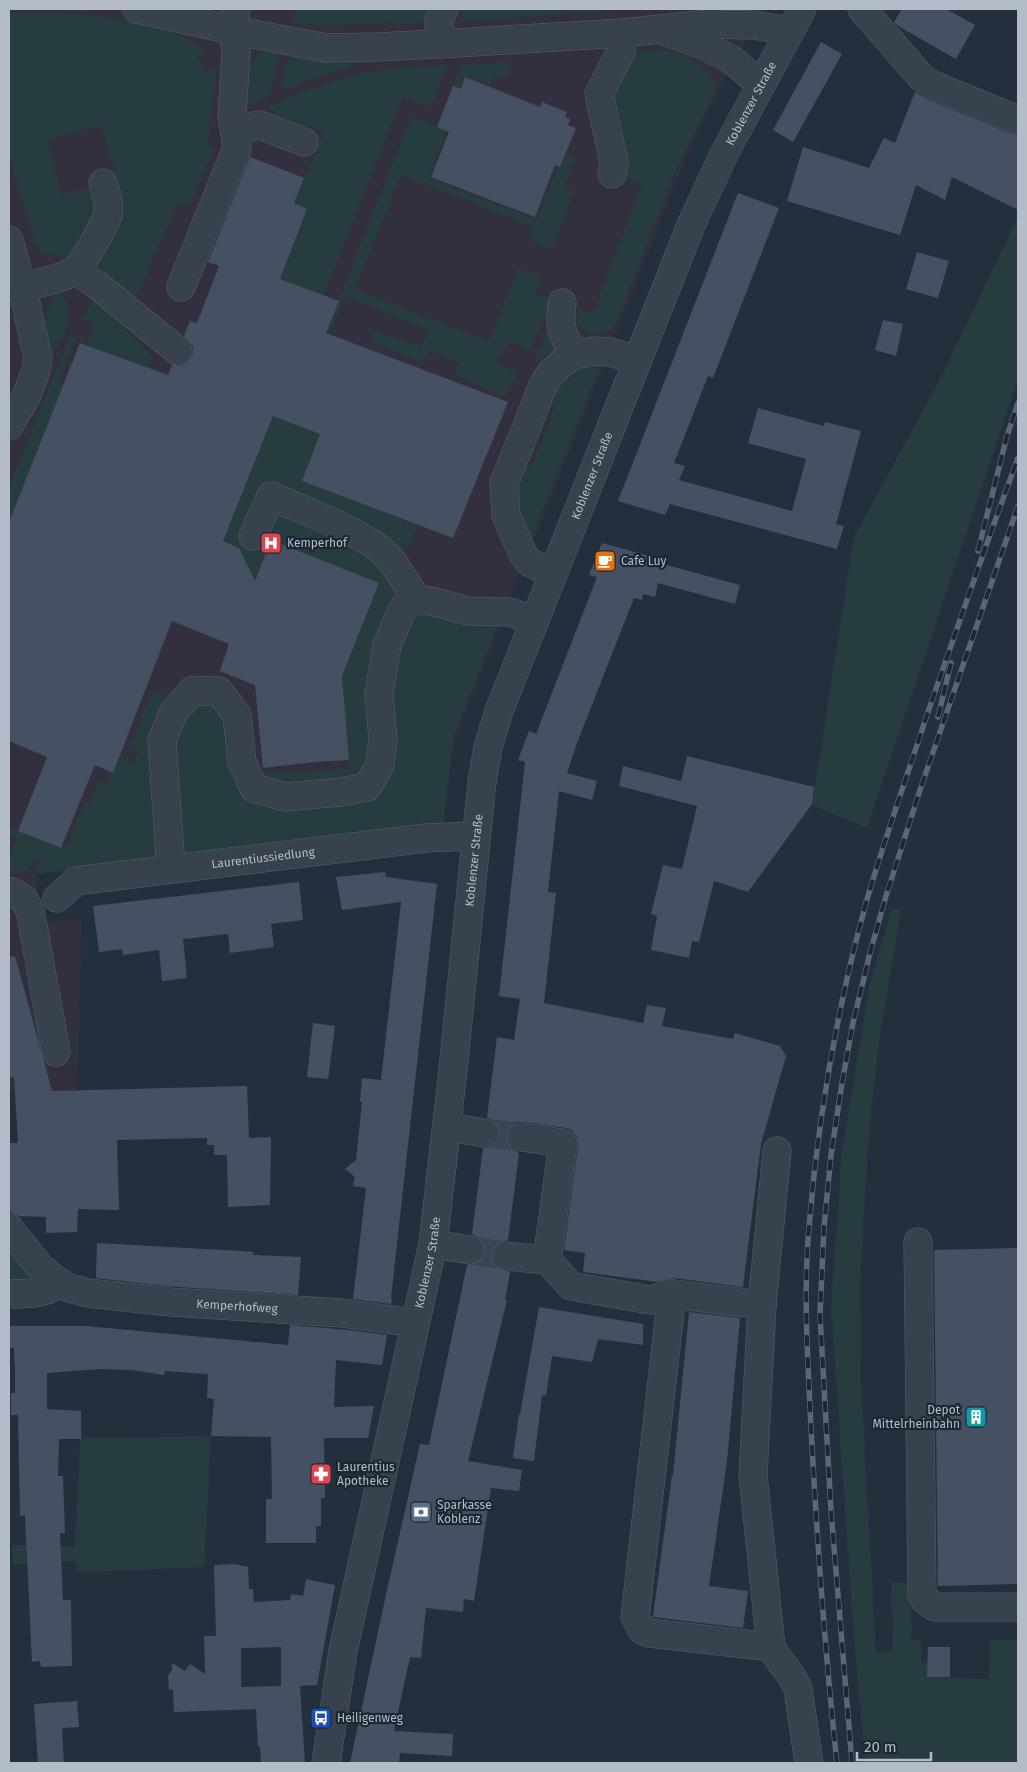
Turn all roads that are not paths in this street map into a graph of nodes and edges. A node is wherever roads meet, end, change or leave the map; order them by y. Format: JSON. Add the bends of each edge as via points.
{"nodes":[{"id":1,"x":137,"y":9,"type":"edge"},
{"id":2,"x":444,"y":9,"type":"edge"},
{"id":3,"x":862,"y":9,"type":"edge"},
{"id":4,"x":663,"y":19,"type":"edge"},
{"id":5,"x":234,"y":20,"type":"edge"},
{"id":6,"x":796,"y":20,"type":"edge"},
{"id":7,"x":622,"y":33,"type":"junction"},
{"id":8,"x":440,"y":44,"type":"junction"},
{"id":9,"x":761,"y":85,"type":"junction"},
{"id":10,"x":1015,"y":112,"type":"edge"},
{"id":11,"x":235,"y":133,"type":"junction"},
{"id":12,"x":304,"y":142,"type":"dead end"},
{"id":13,"x":612,"y":174,"type":"dead end"},
{"id":14,"x":103,"y":183,"type":"dead end"},
{"id":15,"x":9,"y":240,"type":"edge"},
{"id":16,"x":76,"y":270,"type":"junction"},
{"id":17,"x":181,"y":287,"type":"dead end"},
{"id":18,"x":19,"y":296,"type":"edge"},
{"id":19,"x":562,"y":303,"type":"dead end"},
{"id":20,"x":33,"y":334,"type":"junction"},
{"id":21,"x":178,"y":351,"type":"dead end"},
{"id":22,"x":575,"y":355,"type":"junction"},
{"id":23,"x":638,"y":360,"type":"junction"},
{"id":24,"x":9,"y":390,"type":"edge"},
{"id":25,"x":9,"y":426,"type":"edge"},
{"id":26,"x":253,"y":536,"type":"dead end"},
{"id":27,"x":554,"y":574,"type":"junction"},
{"id":28,"x":417,"y":600,"type":"junction"},
{"id":29,"x":535,"y":621,"type":"junction"},
{"id":30,"x":476,"y":836,"type":"junction"},
{"id":31,"x":171,"y":869,"type":"junction"},
{"id":32,"x":9,"y":891,"type":"edge"},
{"id":33,"x":58,"y":898,"type":"dead end"},
{"id":34,"x":56,"y":1052,"type":"dead end"},
{"id":35,"x":447,"y":1127,"type":"junction"},
{"id":36,"x":485,"y":1132,"type":"tunnel mouth"},
{"id":37,"x":521,"y":1137,"type":"tunnel mouth"},
{"id":38,"x":777,"y":1152,"type":"dead end"},
{"id":39,"x":9,"y":1228,"type":"edge"},
{"id":40,"x":918,"y":1242,"type":"dead end"},
{"id":41,"x":433,"y":1244,"type":"junction"},
{"id":42,"x":470,"y":1250,"type":"tunnel mouth"},
{"id":43,"x":506,"y":1256,"type":"tunnel mouth"},
{"id":44,"x":547,"y":1260,"type":"junction"},
{"id":45,"x":61,"y":1283,"type":"junction"},
{"id":46,"x":9,"y":1294,"type":"edge"},
{"id":47,"x":672,"y":1294,"type":"junction"},
{"id":48,"x":762,"y":1305,"type":"junction"},
{"id":49,"x":415,"y":1324,"type":"junction"},
{"id":50,"x":1018,"y":1608,"type":"edge"},
{"id":51,"x":771,"y":1647,"type":"junction"},
{"id":52,"x":326,"y":1763,"type":"edge"},
{"id":53,"x":809,"y":1763,"type":"edge"}],
"edges":[{"from":1,"to":5,"type":"street"},
{"from":2,"to":8,"type":"street","via":[[439,22]]},
{"from":3,"to":10,"type":"street","via":[[922,78],[935,86]]},
{"from":4,"to":6,"type":"street","via":[[753,25]]},
{"from":4,"to":7,"type":"street"},
{"from":4,"to":9,"type":"street","via":[[732,60]]},
{"from":5,"to":8,"type":"street","via":[[326,48]]},
{"from":5,"to":11,"type":"street","via":[[236,51],[232,115]]},
{"from":6,"to":9,"type":"street","name":"Koblenzer Straße"},
{"from":7,"to":8,"type":"street"},
{"from":7,"to":13,"type":"street","via":[[622,49],[600,94],[614,162]]},
{"from":9,"to":23,"type":"street","name":"Koblenzer Straße","via":[[691,224]]},
{"from":11,"to":12,"type":"street","via":[[260,125]]},
{"from":11,"to":17,"type":"street","via":[[237,148]]},
{"from":14,"to":16,"type":"street","via":[[108,213]]},
{"from":15,"to":18,"type":"street"},
{"from":16,"to":18,"type":"street"},
{"from":16,"to":21,"type":"street"},
{"from":18,"to":20,"type":"street"},
{"from":19,"to":22,"type":"street","via":[[560,323]]},
{"from":20,"to":24,"type":"street"},
{"from":20,"to":25,"type":"street","via":[[36,370]]},
{"from":22,"to":23,"type":"street","via":[[593,350]]},
{"from":22,"to":27,"type":"street","via":[[550,374],[542,388],[504,483],[506,515],[523,554],[529,562]]},
{"from":23,"to":27,"type":"street","name":"Koblenzer Straße"},
{"from":26,"to":28,"type":"street","via":[[271,496],[348,530],[382,551]]},
{"from":27,"to":29,"type":"street","name":"Koblenzer Straße"},
{"from":28,"to":29,"type":"street","via":[[468,612],[504,611]]},
{"from":28,"to":31,"type":"street","via":[[403,608],[387,645],[379,694],[383,740],[380,766],[367,787],[285,797],[254,788],[242,762],[237,715],[219,691],[192,691],[173,712],[162,741]]},
{"from":29,"to":30,"type":"street","name":"Koblenzer Straße","via":[[491,738],[484,765]]},
{"from":30,"to":31,"type":"street","name":"Laurentiussiedlung","via":[[426,838]]},
{"from":30,"to":35,"type":"street","name":"Koblenzer Straße"},
{"from":31,"to":33,"type":"street","name":"Laurentiussiedlung","via":[[76,881]]},
{"from":32,"to":34,"type":"street","via":[[23,898],[30,910]]},
{"from":35,"to":36,"type":"street"},
{"from":35,"to":41,"type":"street","name":"Koblenzer Straße"},
{"from":37,"to":44,"type":"street","via":[[563,1143]]},
{"from":38,"to":48,"type":"street"},
{"from":39,"to":45,"type":"street","name":"Kemperhofweg","via":[[39,1266]]},
{"from":40,"to":50,"type":"street","via":[[922,1594],[936,1607]]},
{"from":41,"to":42,"type":"street"},
{"from":41,"to":49,"type":"street","name":"Koblenzer Straße"},
{"from":43,"to":44,"type":"street"},
{"from":44,"to":47,"type":"street","via":[[571,1286],[650,1300]]},
{"from":45,"to":46,"type":"street","via":[[40,1292]]},
{"from":45,"to":49,"type":"street","name":"Kemperhofweg","via":[[88,1293],[340,1314]]},
{"from":47,"to":48,"type":"street"},
{"from":47,"to":51,"type":"street","via":[[635,1617],[642,1630],[649,1634]]},
{"from":48,"to":51,"type":"street","via":[[753,1475]]},
{"from":49,"to":52,"type":"street","name":"Koblenzer Straße","via":[[343,1651]]},
{"from":51,"to":53,"type":"street","via":[[798,1689]]}]}
